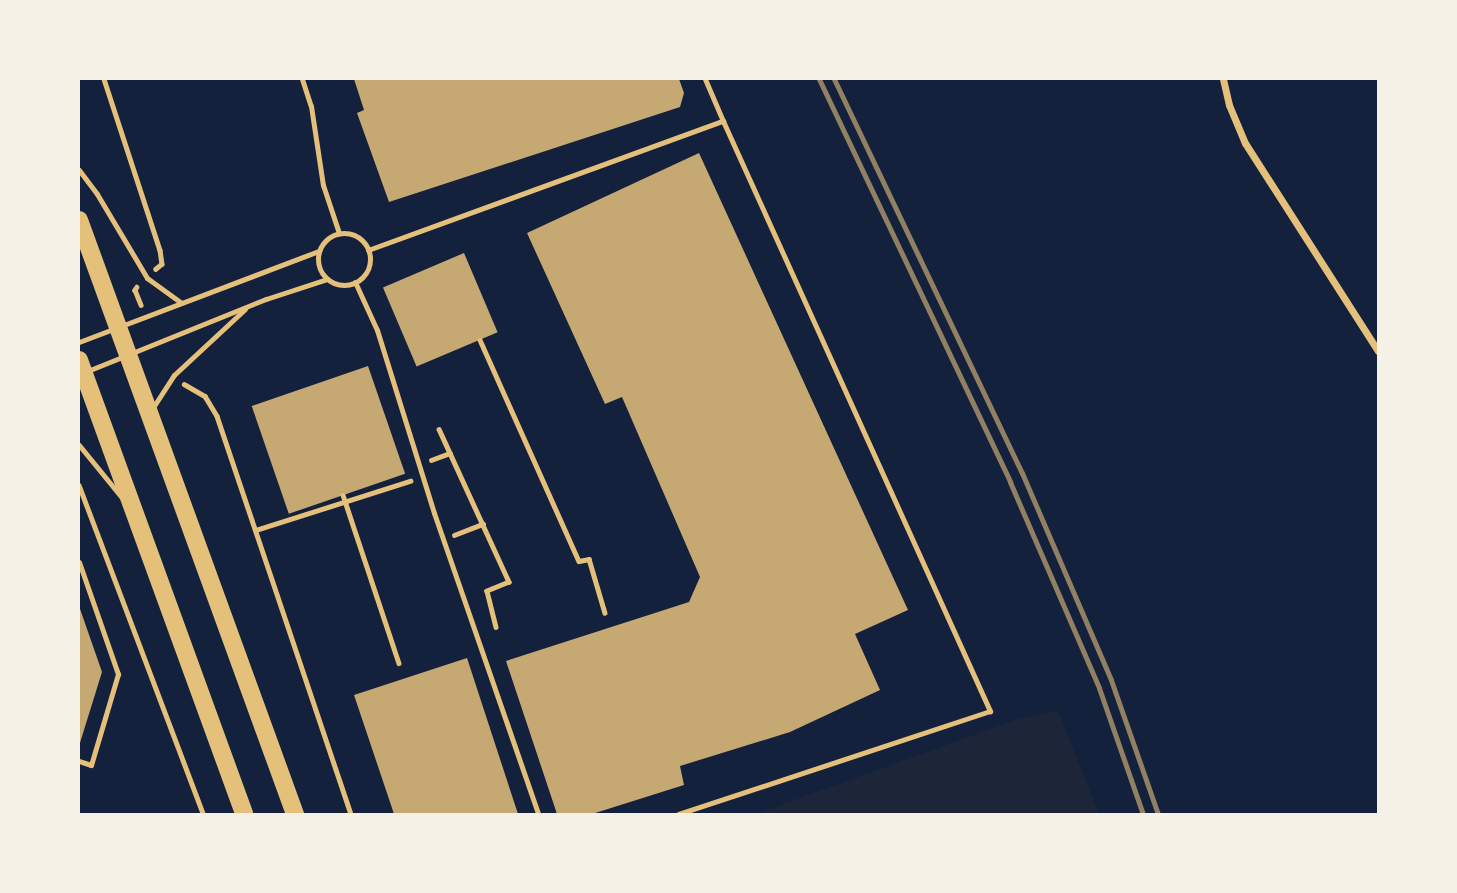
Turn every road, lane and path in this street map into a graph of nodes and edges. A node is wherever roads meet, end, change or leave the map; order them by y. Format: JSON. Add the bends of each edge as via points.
{"nodes":[{"id":1,"x":104,"y":79,"type":"edge"},
{"id":2,"x":302,"y":79,"type":"edge"},
{"id":3,"x":705,"y":79,"type":"edge"},
{"id":4,"x":1223,"y":79,"type":"edge"},
{"id":5,"x":723,"y":121,"type":"junction"},
{"id":6,"x":79,"y":170,"type":"edge"},
{"id":7,"x":79,"y":220,"type":"edge"},
{"id":8,"x":339,"y":233,"type":"junction"},
{"id":9,"x":368,"y":250,"type":"junction"},
{"id":10,"x":319,"y":251,"type":"junction"},
{"id":11,"x":147,"y":278,"type":"junction"},
{"id":12,"x":327,"y":279,"type":"junction"},
{"id":13,"x":355,"y":282,"type":"junction"},
{"id":14,"x":180,"y":302,"type":"junction"},
{"id":15,"x":247,"y":307,"type":"junction"},
{"id":16,"x":144,"y":315,"type":"junction"},
{"id":17,"x":117,"y":325,"type":"junction"},
{"id":18,"x":480,"y":340,"type":"dead end"},
{"id":19,"x":79,"y":342,"type":"edge"},
{"id":20,"x":1378,"y":351,"type":"edge"},
{"id":21,"x":128,"y":356,"type":"junction"},
{"id":22,"x":80,"y":369,"type":"edge"},
{"id":23,"x":174,"y":375,"type":"junction"},
{"id":24,"x":149,"y":414,"type":"junction"},
{"id":25,"x":439,"y":429,"type":"dead end"},
{"id":26,"x":79,"y":445,"type":"edge"},
{"id":27,"x":406,"y":469,"type":"dead end"},
{"id":28,"x":79,"y":485,"type":"edge"},
{"id":29,"x":343,"y":495,"type":"dead end"},
{"id":30,"x":345,"y":502,"type":"junction"},
{"id":31,"x":134,"y":512,"type":"junction"},
{"id":32,"x":256,"y":530,"type":"junction"},
{"id":33,"x":79,"y":562,"type":"edge"},
{"id":34,"x":605,"y":613,"type":"dead end"},
{"id":35,"x":496,"y":627,"type":"dead end"},
{"id":36,"x":399,"y":663,"type":"dead end"},
{"id":37,"x":79,"y":761,"type":"edge"},
{"id":38,"x":203,"y":814,"type":"edge"},
{"id":39,"x":244,"y":814,"type":"edge"},
{"id":40,"x":295,"y":814,"type":"edge"},
{"id":41,"x":351,"y":814,"type":"edge"},
{"id":42,"x":538,"y":814,"type":"edge"},
{"id":43,"x":679,"y":814,"type":"edge"}],
"edges":[{"from":1,"to":11,"type":"path","via":[[160,250],[162,264]]},
{"from":2,"to":8,"type":"lane","via":[[311,106],[323,185]]},
{"from":3,"to":5,"type":"lane"},
{"from":4,"to":20,"type":"street","via":[[1245,143]]},
{"from":5,"to":9,"type":"lane"},
{"from":5,"to":43,"type":"lane","via":[[990,711]]},
{"from":6,"to":11,"type":"lane"},
{"from":7,"to":17,"type":"main road"},
{"from":8,"to":9,"type":"lane","via":[[353,234]]},
{"from":8,"to":10,"type":"lane","via":[[326,239]]},
{"from":9,"to":13,"type":"lane","via":[[366,271]]},
{"from":10,"to":12,"type":"lane","via":[[318,266]]},
{"from":10,"to":14,"type":"lane"},
{"from":11,"to":14,"type":"lane"},
{"from":11,"to":16,"type":"path","via":[[135,290]]},
{"from":12,"to":13,"type":"lane"},
{"from":12,"to":15,"type":"lane"},
{"from":13,"to":42,"type":"lane","via":[[377,330],[437,522]]},
{"from":14,"to":16,"type":"lane"},
{"from":15,"to":21,"type":"lane"},
{"from":15,"to":23,"type":"lane"},
{"from":16,"to":17,"type":"lane"},
{"from":17,"to":19,"type":"lane"},
{"from":17,"to":21,"type":"main road"},
{"from":18,"to":34,"type":"path","via":[[579,561],[589,559]]},
{"from":21,"to":22,"type":"lane"},
{"from":21,"to":24,"type":"main road"},
{"from":22,"to":31,"type":"main road"},
{"from":23,"to":24,"type":"lane"},
{"from":23,"to":32,"type":"path","via":[[205,396],[217,416]]},
{"from":24,"to":40,"type":"main road"},
{"from":25,"to":35,"type":"path","via":[[509,582],[487,591]]},
{"from":26,"to":31,"type":"lane"},
{"from":27,"to":30,"type":"path","via":[[410,481]]},
{"from":28,"to":38,"type":"path"},
{"from":29,"to":30,"type":"path"},
{"from":30,"to":32,"type":"path"},
{"from":30,"to":36,"type":"path"},
{"from":31,"to":39,"type":"main road"},
{"from":32,"to":41,"type":"path"},
{"from":33,"to":37,"type":"lane","via":[[118,674],[91,765]]}]}
